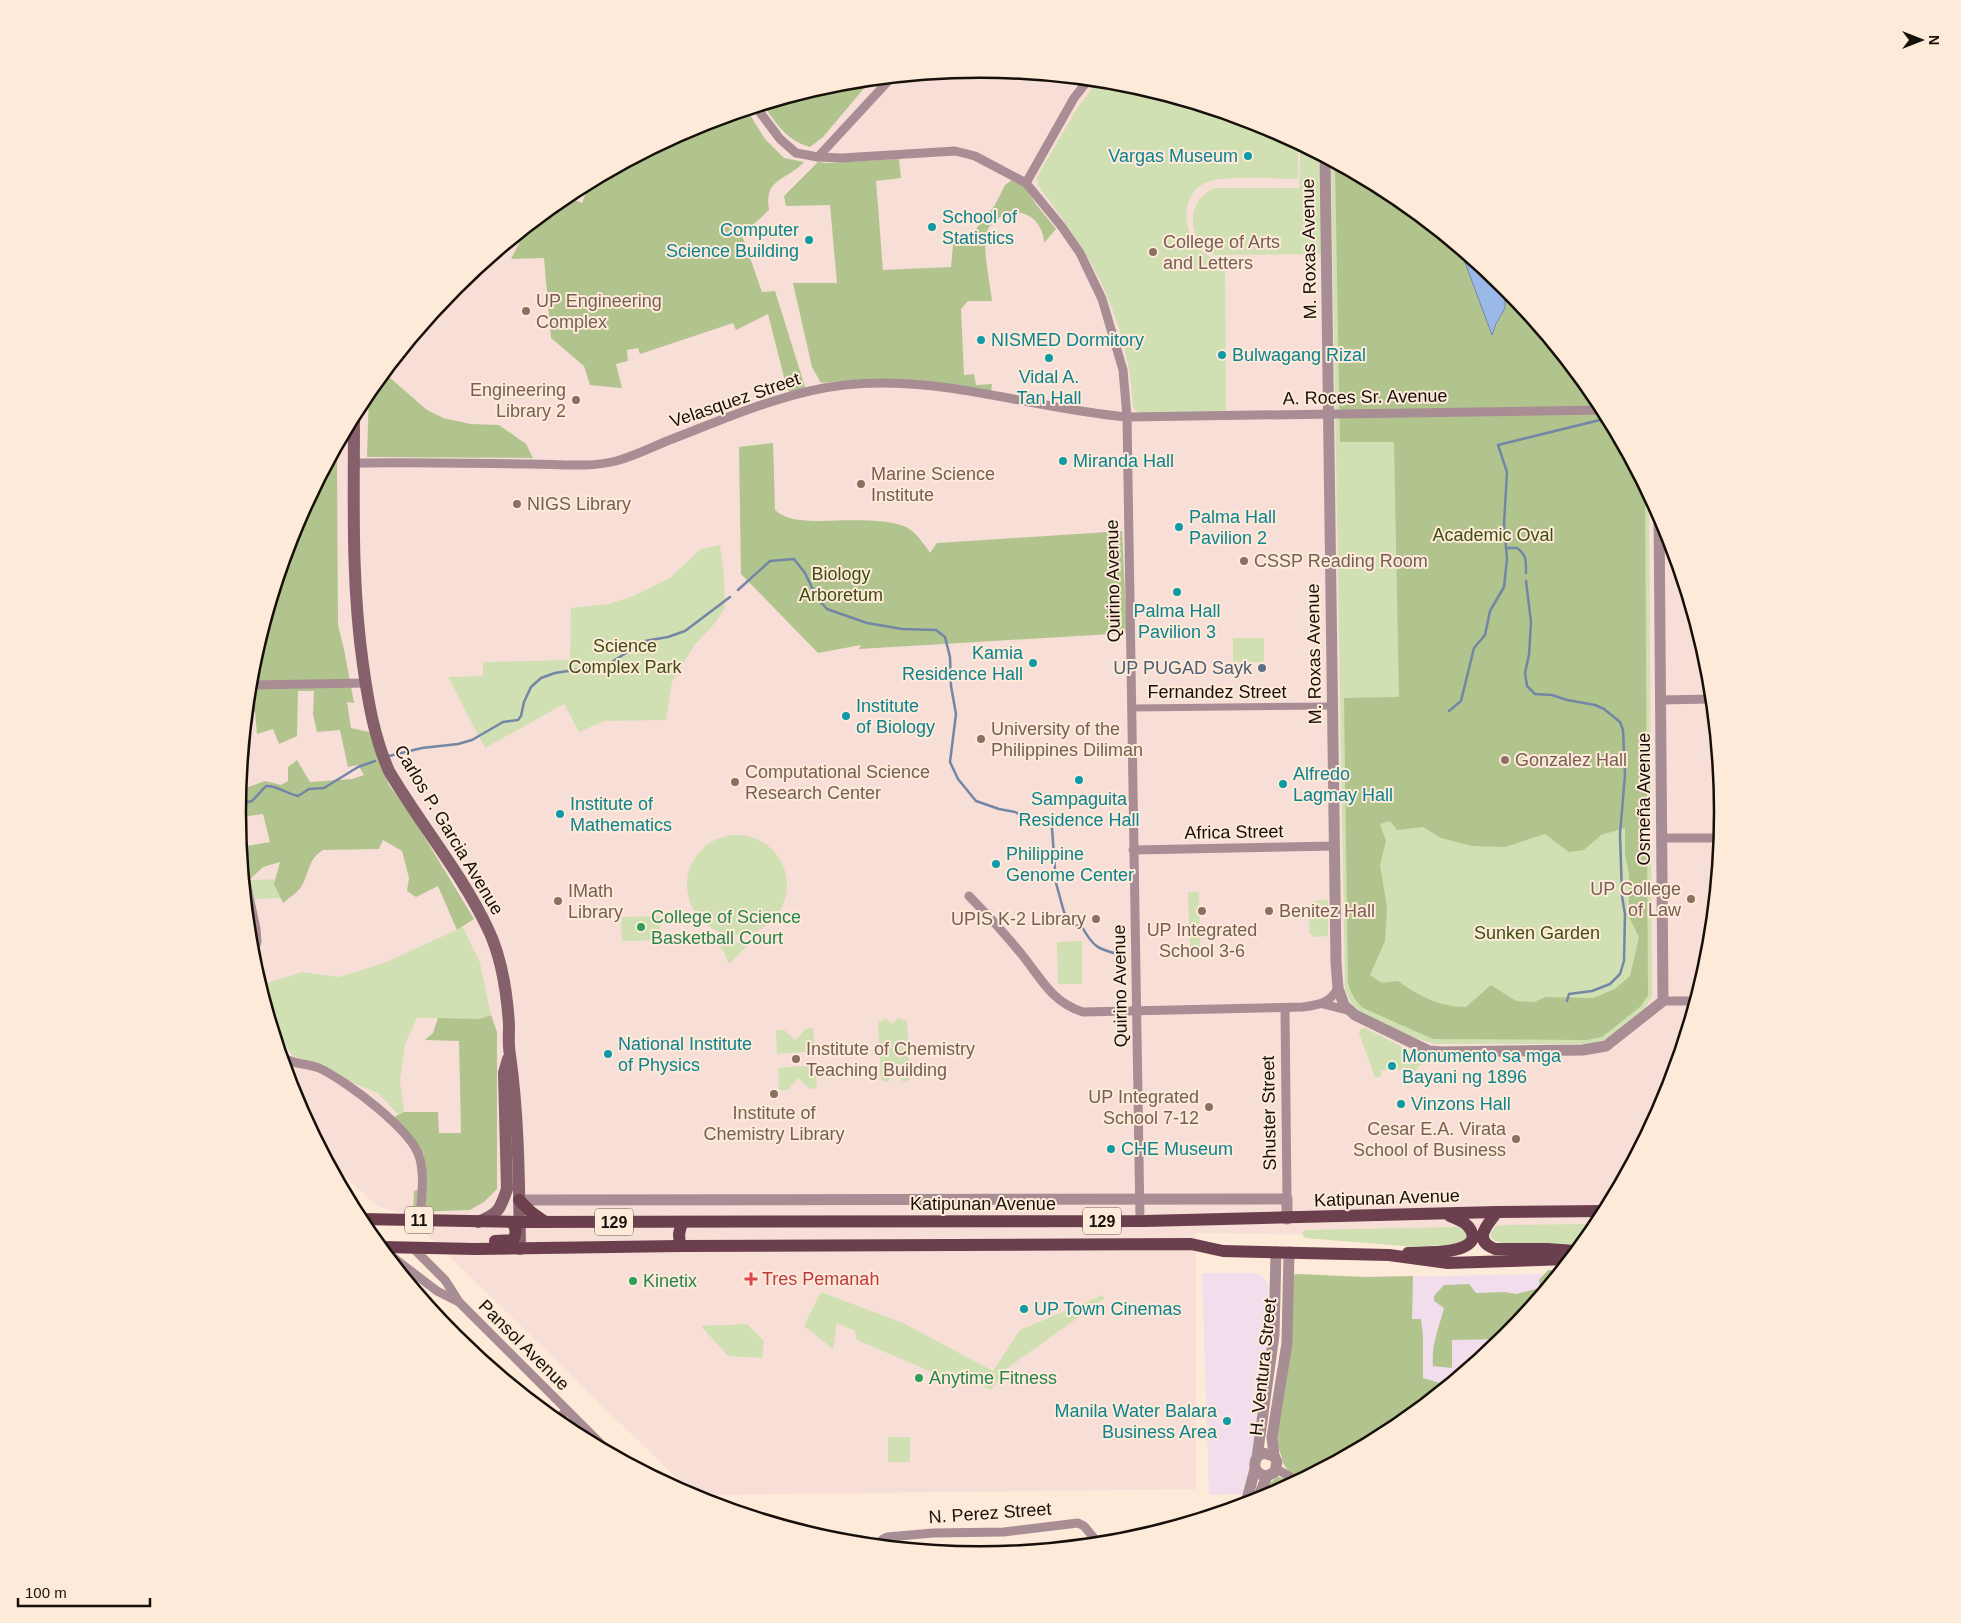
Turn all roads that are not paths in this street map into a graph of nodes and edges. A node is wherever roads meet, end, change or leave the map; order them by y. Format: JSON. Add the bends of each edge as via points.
{"nodes":[{"id":1,"x":886,"y":84,"type":"edge"},
{"id":2,"x":1084,"y":85,"type":"edge"},
{"id":3,"x":760,"y":112,"type":"edge"},
{"id":4,"x":818,"y":157,"type":"junction"},
{"id":5,"x":1325,"y":164,"type":"edge"},
{"id":6,"x":1026,"y":183,"type":"junction"},
{"id":7,"x":1595,"y":410,"type":"edge"},
{"id":8,"x":1328,"y":414,"type":"junction"},
{"id":9,"x":1127,"y":417,"type":"junction"},
{"id":10,"x":354,"y":430,"type":"edge"},
{"id":11,"x":354,"y":463,"type":"junction"},
{"id":12,"x":1659,"y":531,"type":"edge"},
{"id":13,"x":365,"y":683,"type":"junction"},
{"id":14,"x":258,"y":685,"type":"edge"},
{"id":15,"x":1660,"y":700,"type":"junction"},
{"id":16,"x":1705,"y":700,"type":"edge"},
{"id":17,"x":1333,"y":706,"type":"junction"},
{"id":18,"x":1131,"y":708,"type":"junction"},
{"id":19,"x":1662,"y":838,"type":"junction"},
{"id":20,"x":1713,"y":838,"type":"edge"},
{"id":21,"x":1335,"y":846,"type":"junction"},
{"id":22,"x":1133,"y":850,"type":"junction"},
{"id":23,"x":970,"y":896,"type":"dead end"},
{"id":24,"x":1338,"y":988,"type":"junction"},
{"id":25,"x":1663,"y":1001,"type":"junction"},
{"id":26,"x":1689,"y":1001,"type":"edge"},
{"id":27,"x":1323,"y":1004,"type":"junction"},
{"id":28,"x":1285,"y":1008,"type":"junction"},
{"id":29,"x":1351,"y":1011,"type":"junction"},
{"id":30,"x":1137,"y":1012,"type":"junction"},
{"id":31,"x":510,"y":1054,"type":"junction"},
{"id":32,"x":290,"y":1061,"type":"edge"},
{"id":33,"x":1140,"y":1198,"type":"junction"},
{"id":34,"x":1287,"y":1199,"type":"junction"},
{"id":35,"x":519,"y":1200,"type":"junction"},
{"id":36,"x":1596,"y":1211,"type":"edge"},
{"id":37,"x":1497,"y":1212,"type":"junction"},
{"id":38,"x":1445,"y":1214,"type":"junction"},
{"id":39,"x":370,"y":1219,"type":"edge"},
{"id":40,"x":1287,"y":1219,"type":"junction"},
{"id":41,"x":420,"y":1220,"type":"junction"},
{"id":42,"x":1140,"y":1221,"type":"junction"},
{"id":43,"x":478,"y":1222,"type":"junction"},
{"id":44,"x":516,"y":1222,"type":"junction"},
{"id":45,"x":545,"y":1222,"type":"junction"},
{"id":46,"x":682,"y":1222,"type":"junction"},
{"id":47,"x":914,"y":1222,"type":"junction"},
{"id":48,"x":384,"y":1238,"type":"edge"},
{"id":49,"x":913,"y":1245,"type":"junction"},
{"id":50,"x":680,"y":1246,"type":"junction"},
{"id":51,"x":390,"y":1247,"type":"edge"},
{"id":52,"x":412,"y":1247,"type":"junction"},
{"id":53,"x":520,"y":1249,"type":"junction"},
{"id":54,"x":1568,"y":1250,"type":"edge"},
{"id":55,"x":1276,"y":1252,"type":"junction"},
{"id":56,"x":1289,"y":1252,"type":"junction"},
{"id":57,"x":1393,"y":1255,"type":"junction"},
{"id":58,"x":1562,"y":1259,"type":"edge"},
{"id":59,"x":405,"y":1267,"type":"edge"},
{"id":60,"x":459,"y":1302,"type":"junction"},
{"id":61,"x":566,"y":1411,"type":"junction"},
{"id":62,"x":563,"y":1414,"type":"edge"},
{"id":63,"x":586,"y":1430,"type":"edge"},
{"id":64,"x":1274,"y":1456,"type":"junction"},
{"id":65,"x":1257,"y":1457,"type":"junction"},
{"id":66,"x":1277,"y":1469,"type":"junction"},
{"id":67,"x":1255,"y":1470,"type":"junction"},
{"id":68,"x":1267,"y":1476,"type":"junction"},
{"id":69,"x":1290,"y":1477,"type":"edge"},
{"id":70,"x":1261,"y":1490,"type":"edge"},
{"id":71,"x":1248,"y":1495,"type":"edge"},
{"id":72,"x":1092,"y":1536,"type":"edge"},
{"id":73,"x":883,"y":1539,"type":"edge"}],
"edges":[{"from":1,"to":4,"type":"street"},
{"from":2,"to":6,"type":"street","via":[[1074,98]]},
{"from":3,"to":4,"type":"street","name":"Quirino Avenue","via":[[787,147]]},
{"from":4,"to":6,"type":"street","name":"Quirino Avenue","via":[[848,158],[954,150],[975,156]]},
{"from":5,"to":8,"type":"street","name":"M. Roxas Avenue"},
{"from":6,"to":9,"type":"street","name":"Quirino Avenue","via":[[1080,253],[1102,299],[1123,370]]},
{"from":7,"to":8,"type":"street","name":"A. Roces Sr. Avenue"},
{"from":8,"to":9,"type":"street","name":"A. Roces Sr. Avenue"},
{"from":8,"to":17,"type":"street","name":"M. Roxas Avenue"},
{"from":9,"to":11,"type":"street","name":"Velasquez Street","via":[[931,386],[890,382],[845,384],[769,402],[614,461],[561,464]]},
{"from":9,"to":18,"type":"street","name":"Quirino Avenue"},
{"from":10,"to":11,"type":"main road","name":"Carlos P. Garcia Avenue"},
{"from":11,"to":13,"type":"main road","name":"Carlos P. Garcia Avenue","via":[[354,588]]},
{"from":12,"to":15,"type":"street","name":"Osmeña Avenue"},
{"from":13,"to":14,"type":"street"},
{"from":13,"to":31,"type":"main road","name":"Carlos P. Garcia Avenue","via":[[373,726],[389,771],[489,930],[502,970]]},
{"from":15,"to":16,"type":"street"},
{"from":15,"to":19,"type":"street","name":"Osmeña Avenue"},
{"from":17,"to":18,"type":"street","name":"Fernandez Street"},
{"from":17,"to":21,"type":"street","name":"M. Roxas Avenue"},
{"from":18,"to":22,"type":"street","name":"Quirino Avenue"},
{"from":19,"to":20,"type":"street"},
{"from":19,"to":25,"type":"street","name":"Osmeña Avenue"},
{"from":21,"to":22,"type":"street","name":"Africa Street"},
{"from":21,"to":24,"type":"street","name":"M. Roxas Avenue"},
{"from":22,"to":30,"type":"street","name":"Quirino Avenue"},
{"from":23,"to":30,"type":"street","via":[[1050,993],[1072,1009]]},
{"from":24,"to":27,"type":"street"},
{"from":24,"to":29,"type":"street","name":"M. Roxas Avenue","via":[[1344,1004]]},
{"from":25,"to":26,"type":"street"},
{"from":25,"to":29,"type":"street","via":[[1602,1048],[1583,1050],[1429,1051]]},
{"from":27,"to":28,"type":"street"},
{"from":27,"to":29,"type":"street"},
{"from":28,"to":30,"type":"street"},
{"from":28,"to":34,"type":"street","name":"Shuster Street"},
{"from":30,"to":33,"type":"street","name":"Quirino Avenue"},
{"from":31,"to":35,"type":"main road","name":"Carlos P. Garcia Avenue"},
{"from":31,"to":43,"type":"main road","name":"Carlos P. Garcia Avenue","via":[[504,1073],[506,1189],[494,1215]]},
{"from":32,"to":41,"type":"street","via":[[319,1068],[337,1078],[374,1106],[409,1139],[420,1158],[422,1169]]},
{"from":33,"to":34,"type":"street","name":"Katipunan Avenue"},
{"from":33,"to":35,"type":"street","name":"Katipunan Avenue"},
{"from":33,"to":42,"type":"street","name":"Quirino Avenue"},
{"from":34,"to":40,"type":"street","name":"Shuster Street"},
{"from":35,"to":44,"type":"main road","name":"Carlos P. Garcia Avenue"},
{"from":35,"to":45,"type":"main road"},
{"from":36,"to":37,"type":"main road","name":"Katipunan Avenue","number":"129"},
{"from":37,"to":38,"type":"main road","name":"Katipunan Avenue","number":"129"},
{"from":37,"to":54,"type":"main road","via":[[1483,1231],[1488,1246],[1495,1249]]},
{"from":38,"to":40,"type":"main road","name":"Katipunan Avenue","number":"129"},
{"from":38,"to":57,"type":"main road","via":[[1469,1226],[1473,1238],[1469,1245],[1460,1249]]},
{"from":39,"to":41,"type":"main road","name":"Katipunan Avenue","number":"11"},
{"from":40,"to":42,"type":"main road","name":"Katipunan Avenue","number":"129"},
{"from":41,"to":43,"type":"main road","name":"Katipunan Avenue","number":"11"},
{"from":42,"to":47,"type":"main road","name":"Katipunan Avenue","number":"129"},
{"from":43,"to":44,"type":"main road","name":"Katipunan Avenue","number":"11"},
{"from":44,"to":45,"type":"main road","name":"Katipunan Avenue","number":"129"},
{"from":44,"to":48,"type":"main road","via":[[516,1236],[507,1241]]},
{"from":44,"to":53,"type":"main road","name":"Carlos P. Garcia Avenue"},
{"from":45,"to":46,"type":"main road","name":"Katipunan Avenue","number":"129"},
{"from":46,"to":47,"type":"main road","name":"Katipunan Avenue","number":"129"},
{"from":46,"to":50,"type":"main road"},
{"from":47,"to":49,"type":"main road"},
{"from":49,"to":50,"type":"main road","number":"129"},
{"from":49,"to":55,"type":"main road","number":"129","via":[[1191,1244],[1223,1251]]},
{"from":50,"to":53,"type":"main road","number":"129"},
{"from":51,"to":52,"type":"main road","number":"11"},
{"from":52,"to":53,"type":"main road","number":"11"},
{"from":52,"to":60,"type":"street","name":"Pansol Avenue","via":[[446,1280]]},
{"from":55,"to":56,"type":"main road","number":"129"},
{"from":55,"to":65,"type":"street","name":"H. Ventura Street","via":[[1274,1335]]},
{"from":56,"to":57,"type":"main road","number":"129"},
{"from":56,"to":64,"type":"street","name":"H. Ventura Street","via":[[1288,1324],[1272,1437]]},
{"from":57,"to":58,"type":"main road","number":"129","via":[[1448,1263]]},
{"from":59,"to":60,"type":"street","name":"Pansol Avenue","via":[[437,1291]]},
{"from":60,"to":61,"type":"street","name":"Pansol Avenue"},
{"from":61,"to":62,"type":"street","name":"Pansol Avenue"},
{"from":61,"to":63,"type":"street","name":"Pansol Avenue"},
{"from":64,"to":65,"type":"street","via":[[1267,1453]]},
{"from":64,"to":66,"type":"street","via":[[1278,1462]]},
{"from":65,"to":67,"type":"street"},
{"from":66,"to":68,"type":"street"},
{"from":66,"to":69,"type":"street"},
{"from":67,"to":68,"type":"street"},
{"from":67,"to":71,"type":"street"},
{"from":68,"to":70,"type":"street"},
{"from":72,"to":73,"type":"street","name":"N. Perez Street","via":[[1078,1523],[1004,1532],[933,1533]]}]}
